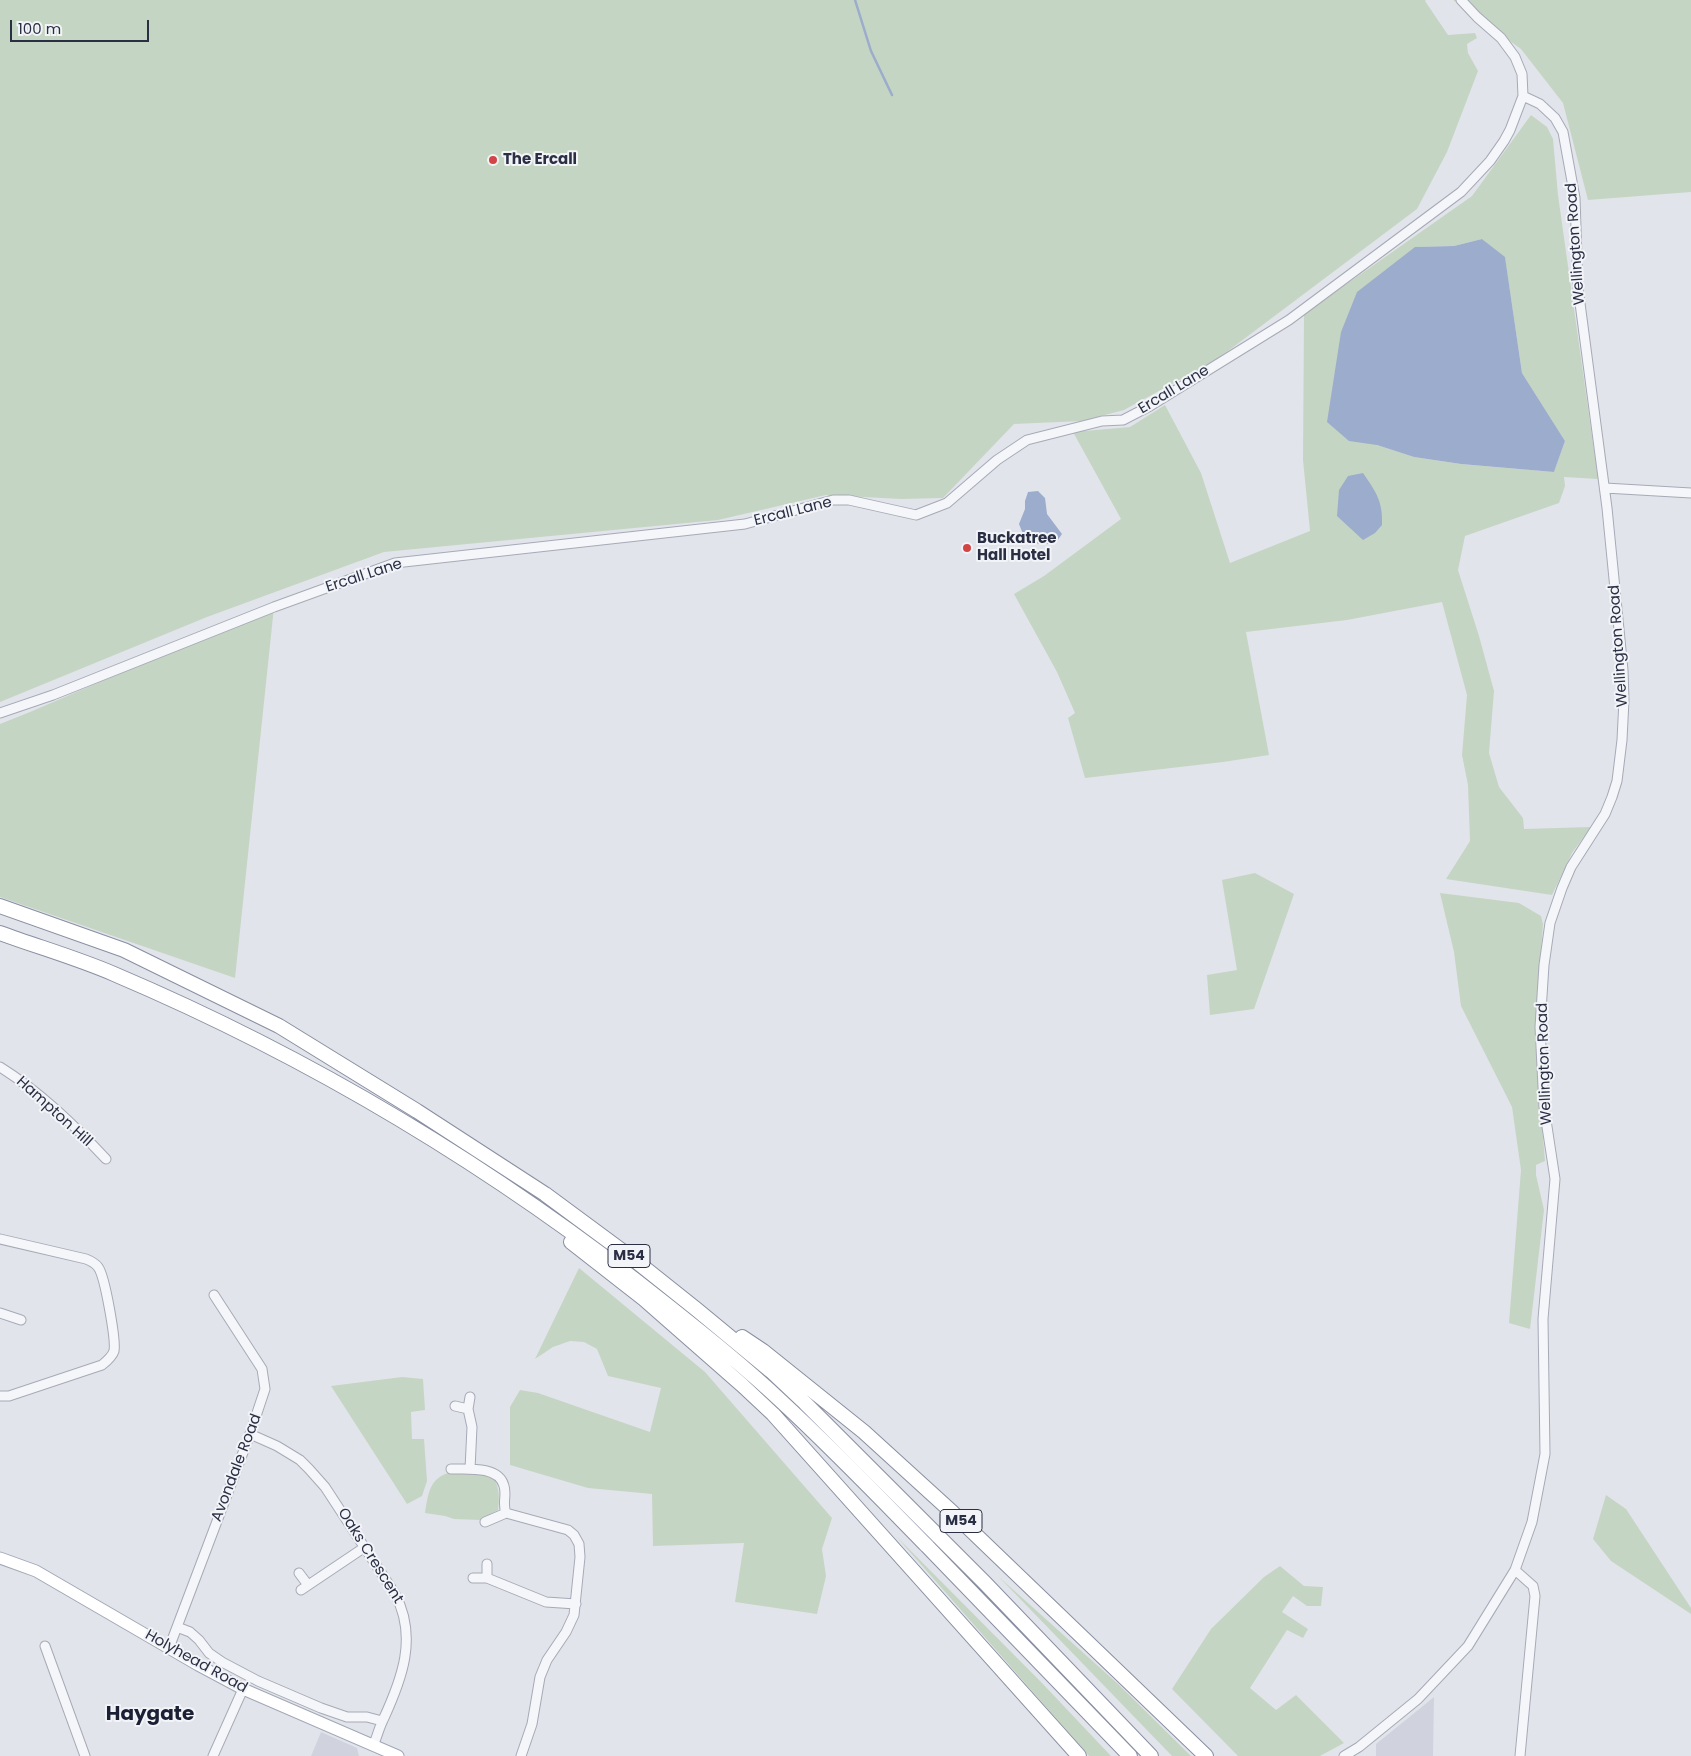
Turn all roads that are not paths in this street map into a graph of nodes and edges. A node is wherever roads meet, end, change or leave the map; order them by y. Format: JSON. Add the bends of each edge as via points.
{"nodes":[{"id":1,"x":1461,"y":0,"type":"edge"},
{"id":2,"x":1523,"y":96,"type":"junction"},
{"id":3,"x":1604,"y":488,"type":"junction"},
{"id":4,"x":1691,"y":493,"type":"edge"},
{"id":5,"x":0,"y":713,"type":"edge"},
{"id":6,"x":0,"y":906,"type":"edge"},
{"id":7,"x":0,"y":933,"type":"edge"},
{"id":8,"x":0,"y":1067,"type":"edge"},
{"id":9,"x":106,"y":1159,"type":"dead end"},
{"id":10,"x":508,"y":1188,"type":"junction"},
{"id":11,"x":0,"y":1239,"type":"edge"},
{"id":12,"x":214,"y":1294,"type":"dead end"},
{"id":13,"x":696,"y":1309,"type":"junction"},
{"id":14,"x":0,"y":1313,"type":"edge"},
{"id":15,"x":21,"y":1320,"type":"dead end"},
{"id":16,"x":0,"y":1396,"type":"edge"},
{"id":17,"x":470,"y":1397,"type":"dead end"},
{"id":18,"x":454,"y":1406,"type":"dead end"},
{"id":19,"x":468,"y":1409,"type":"junction"},
{"id":20,"x":250,"y":1434,"type":"junction"},
{"id":21,"x":452,"y":1469,"type":"dead end"},
{"id":22,"x":470,"y":1469,"type":"junction"},
{"id":23,"x":506,"y":1513,"type":"junction"},
{"id":24,"x":486,"y":1522,"type":"dead end"},
{"id":25,"x":365,"y":1547,"type":"junction"},
{"id":26,"x":0,"y":1558,"type":"edge"},
{"id":27,"x":487,"y":1564,"type":"dead end"},
{"id":28,"x":1515,"y":1570,"type":"junction"},
{"id":29,"x":300,"y":1573,"type":"dead end"},
{"id":30,"x":473,"y":1578,"type":"dead end"},
{"id":31,"x":487,"y":1578,"type":"junction"},
{"id":32,"x":576,"y":1604,"type":"junction"},
{"id":33,"x":177,"y":1627,"type":"junction"},
{"id":34,"x":45,"y":1646,"type":"dead end"},
{"id":35,"x":169,"y":1648,"type":"junction"},
{"id":36,"x":243,"y":1689,"type":"junction"},
{"id":37,"x":382,"y":1721,"type":"junction"},
{"id":38,"x":379,"y":1751,"type":"edge"},
{"id":39,"x":85,"y":1756,"type":"edge"},
{"id":40,"x":213,"y":1756,"type":"edge"},
{"id":41,"x":398,"y":1756,"type":"edge"},
{"id":42,"x":521,"y":1756,"type":"edge"},
{"id":43,"x":1079,"y":1756,"type":"edge"},
{"id":44,"x":1130,"y":1756,"type":"edge"},
{"id":45,"x":1151,"y":1756,"type":"edge"},
{"id":46,"x":1206,"y":1756,"type":"edge"},
{"id":47,"x":1344,"y":1756,"type":"edge"},
{"id":48,"x":1520,"y":1756,"type":"edge"}],
"edges":[{"from":1,"to":2,"type":"street","via":[[1501,38],[1515,57],[1522,74]]},
{"from":2,"to":3,"type":"street","name":"Wellington Road","via":[[1540,104],[1555,118],[1563,132],[1575,198],[1578,288]]},
{"from":2,"to":5,"type":"street","name":"Ercall Lane","via":[[1504,141],[1461,192],[1289,320],[1123,420],[1102,421],[1027,440],[997,460],[947,504],[916,515],[849,500],[833,500],[745,524],[394,564]]},
{"from":3,"to":4,"type":"street"},
{"from":3,"to":28,"type":"street","name":"Wellington Road","via":[[1623,670],[1622,740],[1612,797],[1562,888],[1550,923],[1544,965],[1540,1027],[1543,1098],[1555,1179],[1543,1318],[1546,1454],[1532,1522]]},
{"from":6,"to":13,"type":"highway","number":"M54","via":[[124,950],[279,1026],[544,1194]]},
{"from":7,"to":10,"type":"highway","number":"M54","via":[[112,973],[270,1046],[407,1124]]},
{"from":8,"to":9,"type":"street","name":"Hampton Hill","via":[[70,1121]]},
{"from":10,"to":43,"type":"highway","number":"M54","via":[[644,1300],[773,1414]]},
{"from":10,"to":44,"type":"highway","number":"M54","via":[[632,1277],[779,1399],[882,1500]]},
{"from":11,"to":16,"type":"street","via":[[78,1257],[100,1268],[114,1349],[102,1365],[9,1396]]},
{"from":12,"to":20,"type":"street","name":"Avondale Road","via":[[262,1369],[265,1389]]},
{"from":13,"to":45,"type":"highway","number":"M54","via":[[805,1403],[985,1583]]},
{"from":13,"to":46,"type":"highway","number":"M54","via":[[763,1351],[864,1432]]},
{"from":14,"to":15,"type":"street"},
{"from":17,"to":19,"type":"street"},
{"from":18,"to":19,"type":"street"},
{"from":19,"to":22,"type":"street","via":[[472,1427]]},
{"from":20,"to":25,"type":"street","name":"Oaks Crescent","via":[[300,1460],[325,1486]]},
{"from":20,"to":33,"type":"street","name":"Avondale Road"},
{"from":21,"to":22,"type":"street"},
{"from":22,"to":23,"type":"street","via":[[492,1472],[500,1478],[505,1487],[503,1507]]},
{"from":23,"to":24,"type":"street"},
{"from":23,"to":32,"type":"street","via":[[562,1528],[574,1535],[580,1557]]},
{"from":25,"to":29,"type":"street","via":[[304,1588]]},
{"from":25,"to":37,"type":"street","name":"Oaks Crescent","via":[[403,1608],[406,1624],[405,1658]]},
{"from":26,"to":35,"type":"main road","name":"Holyhead Road","via":[[36,1571]]},
{"from":27,"to":31,"type":"street"},
{"from":28,"to":47,"type":"street","name":"Wellington Road","via":[[1468,1646],[1418,1699]]},
{"from":28,"to":48,"type":"street","via":[[1532,1586],[1535,1596]]},
{"from":30,"to":31,"type":"street"},
{"from":31,"to":32,"type":"street","via":[[546,1602]]},
{"from":32,"to":42,"type":"street","via":[[566,1632],[546,1660],[532,1724]]},
{"from":33,"to":35,"type":"street","name":"Avondale Road"},
{"from":33,"to":37,"type":"street","name":"Holyhead Road","via":[[190,1632],[222,1662],[258,1681],[347,1717]]},
{"from":34,"to":39,"type":"street"},
{"from":35,"to":36,"type":"main road","name":"Holyhead Road"},
{"from":36,"to":38,"type":"main road","name":"Holyhead Road"},
{"from":36,"to":40,"type":"street"},
{"from":37,"to":38,"type":"street","name":"Oaks Crescent"},
{"from":38,"to":41,"type":"main road","name":"Holyhead Road"}]}
